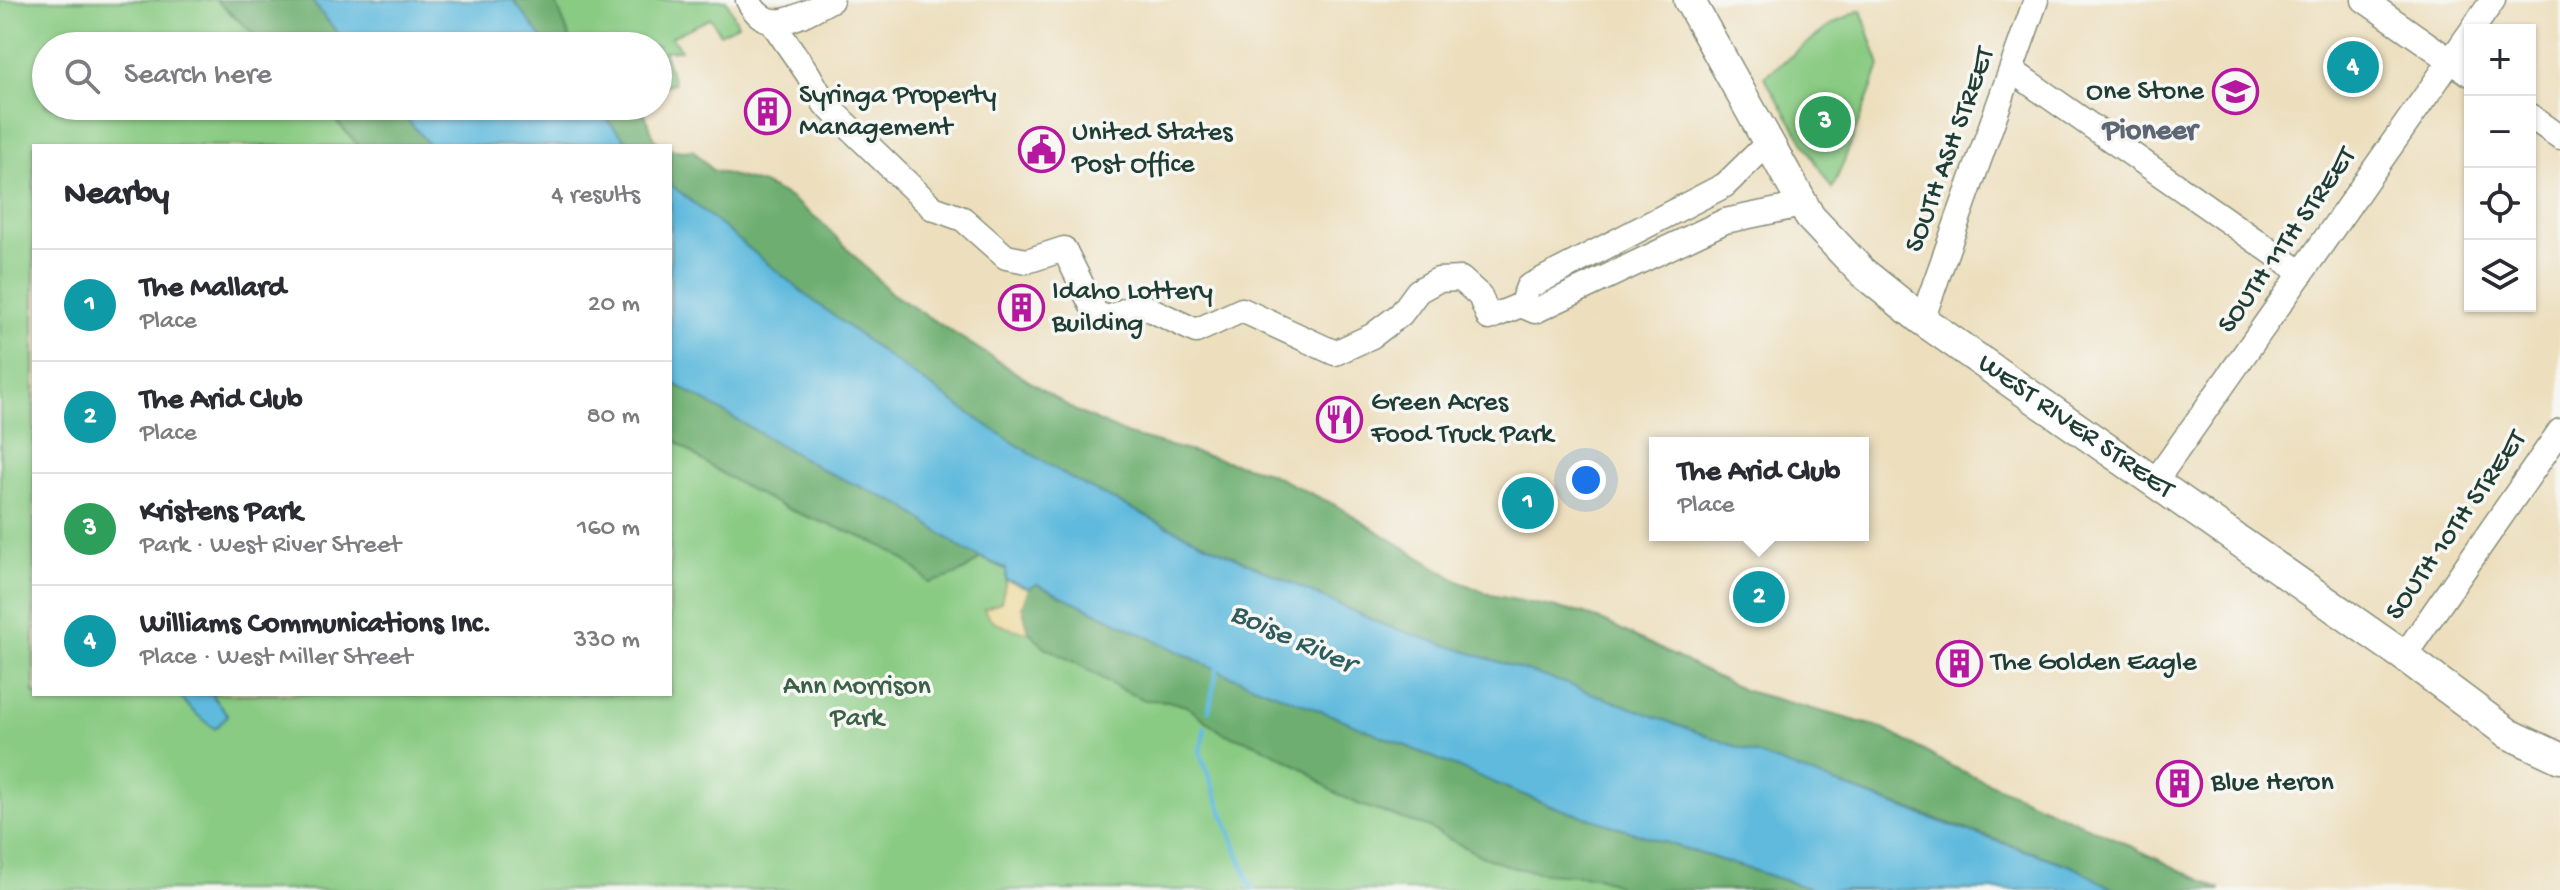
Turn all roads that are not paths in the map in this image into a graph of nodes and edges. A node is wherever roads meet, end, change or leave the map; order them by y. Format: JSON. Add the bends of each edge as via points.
{"nodes":[{"id":1,"x":748,"y":0,"type":"edge"},
{"id":2,"x":831,"y":0,"type":"edge"},
{"id":3,"x":1689,"y":0,"type":"edge"},
{"id":4,"x":2036,"y":0,"type":"edge"},
{"id":5,"x":2364,"y":0,"type":"edge"},
{"id":6,"x":2493,"y":0,"type":"edge"},
{"id":7,"x":772,"y":22,"type":"junction"},
{"id":8,"x":2476,"y":24,"type":"edge"},
{"id":9,"x":2460,"y":67,"type":"edge"},
{"id":10,"x":2011,"y":70,"type":"junction"},
{"id":11,"x":2536,"y":120,"type":"edge"},
{"id":12,"x":2560,"y":137,"type":"edge"},
{"id":13,"x":1768,"y":143,"type":"junction"},
{"id":14,"x":1802,"y":205,"type":"junction"},
{"id":15,"x":2302,"y":273,"type":"junction"},
{"id":16,"x":1521,"y":305,"type":"junction"},
{"id":17,"x":1922,"y":320,"type":"junction"},
{"id":18,"x":2560,"y":433,"type":"edge"},
{"id":19,"x":2154,"y":483,"type":"junction"},
{"id":20,"x":2404,"y":656,"type":"junction"},
{"id":21,"x":2560,"y":758,"type":"edge"}],
"edges":[{"from":1,"to":7,"type":"street"},
{"from":2,"to":7,"type":"street","via":[[786,22]]},
{"from":3,"to":13,"type":"main road","name":"WEST RIVER STREET"},
{"from":4,"to":10,"type":"street","name":"SOUTH ASH STREET"},
{"from":5,"to":9,"type":"street"},
{"from":6,"to":8,"type":"street","name":"SOUTH 11TH STREET"},
{"from":7,"to":16,"type":"street","via":[[825,104],[933,208],[963,219],[1006,257],[1027,261],[1064,249],[1096,314],[1109,318],[1139,304],[1196,331],[1242,310],[1335,353],[1372,336],[1401,314],[1418,291],[1438,280],[1461,279],[1480,296],[1489,318]]},
{"from":9,"to":15,"type":"street","name":"SOUTH 11TH STREET"},
{"from":10,"to":15,"type":"street"},
{"from":10,"to":17,"type":"street","name":"SOUTH ASH STREET"},
{"from":11,"to":12,"type":"street"},
{"from":13,"to":14,"type":"main road","name":"WEST RIVER STREET"},
{"from":13,"to":16,"type":"street","via":[[1725,185],[1528,287]]},
{"from":14,"to":16,"type":"street","via":[[1725,221],[1535,311]]},
{"from":14,"to":17,"type":"main road","name":"WEST RIVER STREET","via":[[1862,272]]},
{"from":15,"to":19,"type":"street","name":"SOUTH 11TH STREET"},
{"from":17,"to":19,"type":"main road","name":"WEST RIVER STREET"},
{"from":18,"to":20,"type":"street","name":"SOUTH 10TH STREET"},
{"from":19,"to":20,"type":"main road","name":"WEST RIVER STREET"},
{"from":20,"to":21,"type":"main road","name":"WEST RIVER STREET","via":[[2509,734]]}]}
